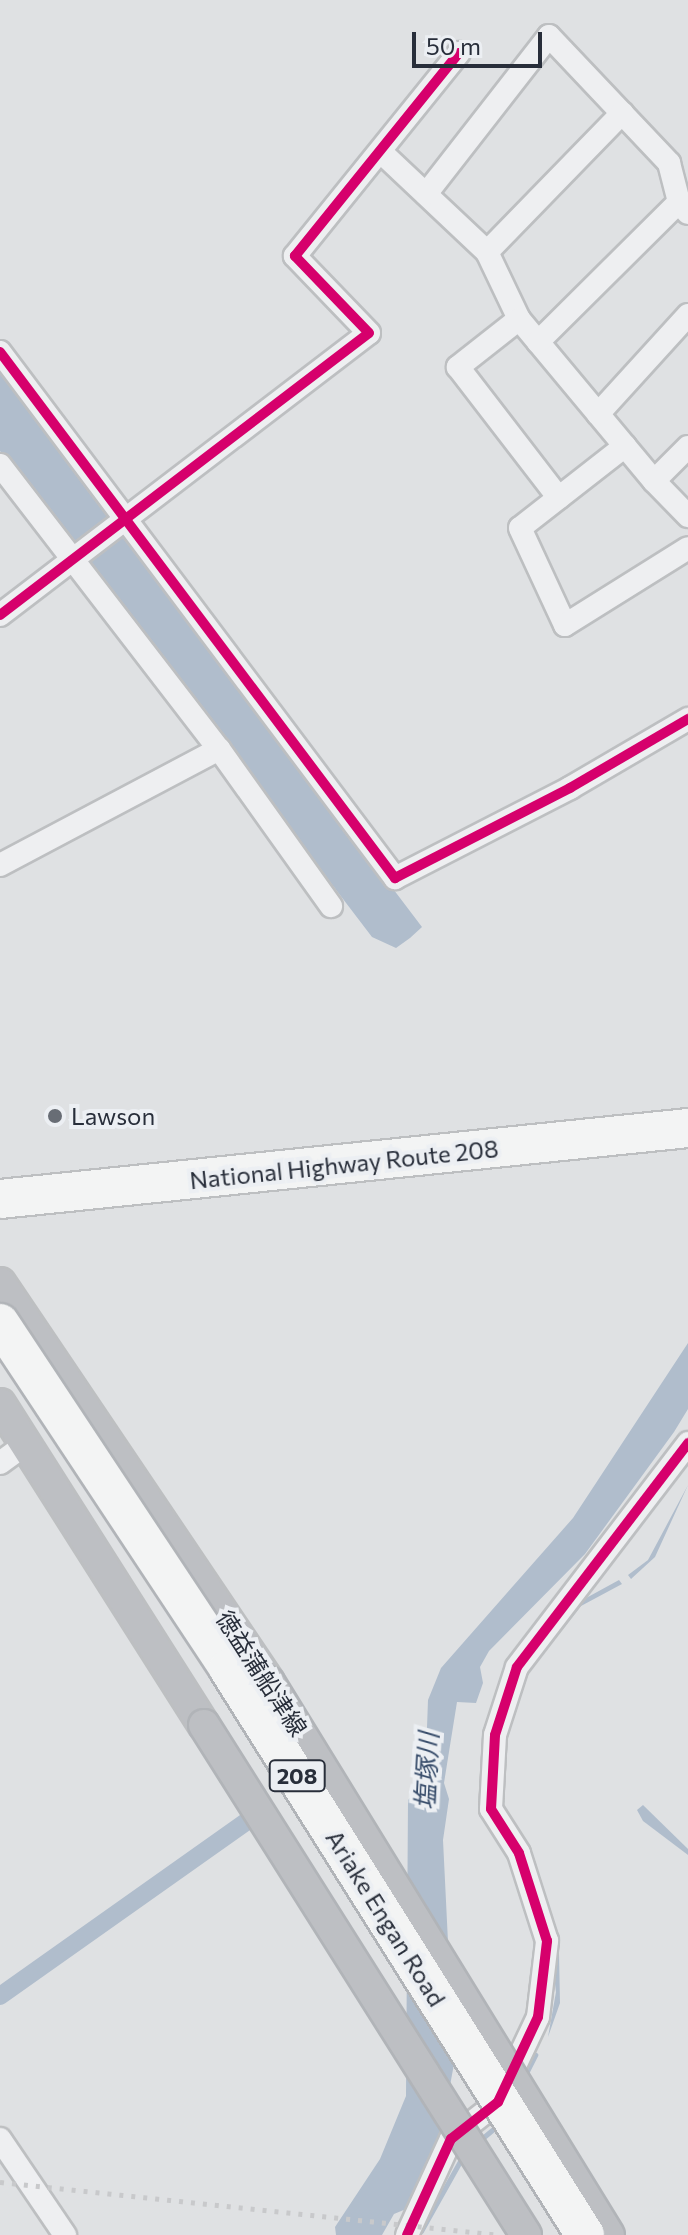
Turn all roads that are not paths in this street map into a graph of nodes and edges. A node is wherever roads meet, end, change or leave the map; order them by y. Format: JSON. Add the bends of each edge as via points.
{"nodes":[{"id":1,"x":459,"y":53,"type":"dead end"},
{"id":2,"x":622,"y":113,"type":"junction"},
{"id":3,"x":381,"y":152,"type":"junction"},
{"id":4,"x":426,"y":194,"type":"junction"},
{"id":5,"x":684,"y":207,"type":"edge"},
{"id":6,"x":487,"y":252,"type":"junction"},
{"id":7,"x":688,"y":315,"type":"edge"},
{"id":8,"x":519,"y":319,"type":"junction"},
{"id":9,"x":538,"y":342,"type":"junction"},
{"id":10,"x":0,"y":352,"type":"edge"},
{"id":11,"x":598,"y":414,"type":"junction"},
{"id":12,"x":625,"y":446,"type":"junction"},
{"id":13,"x":688,"y":447,"type":"edge"},
{"id":14,"x":0,"y":465,"type":"edge"},
{"id":15,"x":654,"y":481,"type":"junction"},
{"id":16,"x":559,"y":498,"type":"junction"},
{"id":17,"x":688,"y":516,"type":"edge"},
{"id":18,"x":123,"y":520,"type":"junction"},
{"id":19,"x":688,"y":548,"type":"edge"},
{"id":20,"x":72,"y":561,"type":"junction"},
{"id":21,"x":0,"y":615,"type":"edge"},
{"id":22,"x":688,"y":719,"type":"edge"},
{"id":23,"x":219,"y":749,"type":"junction"},
{"id":24,"x":0,"y":865,"type":"edge"},
{"id":25,"x":331,"y":906,"type":"dead end"},
{"id":26,"x":688,"y":1128,"type":"edge"},
{"id":27,"x":0,"y":1199,"type":"edge"},
{"id":28,"x":0,"y":1283,"type":"edge"},
{"id":29,"x":0,"y":1323,"type":"edge"},
{"id":30,"x":0,"y":1404,"type":"edge"},
{"id":31,"x":109,"y":1442,"type":"junction"},
{"id":32,"x":28,"y":1443,"type":"junction"},
{"id":33,"x":688,"y":1443,"type":"edge"},
{"id":34,"x":0,"y":1463,"type":"edge"},
{"id":35,"x":0,"y":2139,"type":"edge"},
{"id":36,"x":65,"y":2235,"type":"edge"},
{"id":37,"x":407,"y":2235,"type":"edge"},
{"id":38,"x":526,"y":2235,"type":"edge"},
{"id":39,"x":585,"y":2235,"type":"edge"},
{"id":40,"x":609,"y":2235,"type":"edge"}],
"edges":[{"from":1,"to":3,"type":"street"},
{"from":2,"to":4,"type":"street","via":[[549,36]]},
{"from":2,"to":5,"type":"street","via":[[669,163]]},
{"from":2,"to":6,"type":"street"},
{"from":3,"to":4,"type":"street"},
{"from":3,"to":18,"type":"street","via":[[295,256],[369,333]]},
{"from":4,"to":6,"type":"street"},
{"from":5,"to":9,"type":"street"},
{"from":6,"to":8,"type":"street"},
{"from":7,"to":11,"type":"street"},
{"from":8,"to":9,"type":"street"},
{"from":8,"to":16,"type":"street","via":[[458,367]]},
{"from":9,"to":11,"type":"street"},
{"from":10,"to":18,"type":"street"},
{"from":11,"to":12,"type":"street"},
{"from":12,"to":15,"type":"street"},
{"from":12,"to":16,"type":"street"},
{"from":13,"to":15,"type":"street"},
{"from":14,"to":20,"type":"street"},
{"from":15,"to":17,"type":"street"},
{"from":16,"to":19,"type":"street","via":[[520,528],[565,625]]},
{"from":18,"to":20,"type":"street"},
{"from":18,"to":22,"type":"street","via":[[395,878],[570,788]]},
{"from":20,"to":21,"type":"street"},
{"from":20,"to":23,"type":"street"},
{"from":23,"to":24,"type":"street"},
{"from":23,"to":25,"type":"street"},
{"from":26,"to":27,"type":"highway","name":"National Highway Route 208"},
{"from":28,"to":31,"type":"main road","name":"徳益蒲船津線"},
{"from":29,"to":39,"type":"highway","name":"Ariake Engan Road","number":"208","bridge":true,"via":[[228,1668]]},
{"from":30,"to":32,"type":"main road"},
{"from":31,"to":32,"type":"main road"},
{"from":31,"to":40,"type":"main road","name":"徳益蒲船津線","bridge":true,"via":[[269,1682]]},
{"from":32,"to":34,"type":"street"},
{"from":32,"to":38,"type":"main road","bridge":true},
{"from":33,"to":37,"type":"street","via":[[517,1667],[495,1735],[491,1809],[519,1853],[547,1941],[538,2017],[498,2102],[451,2139]]},
{"from":35,"to":36,"type":"street"}]}
